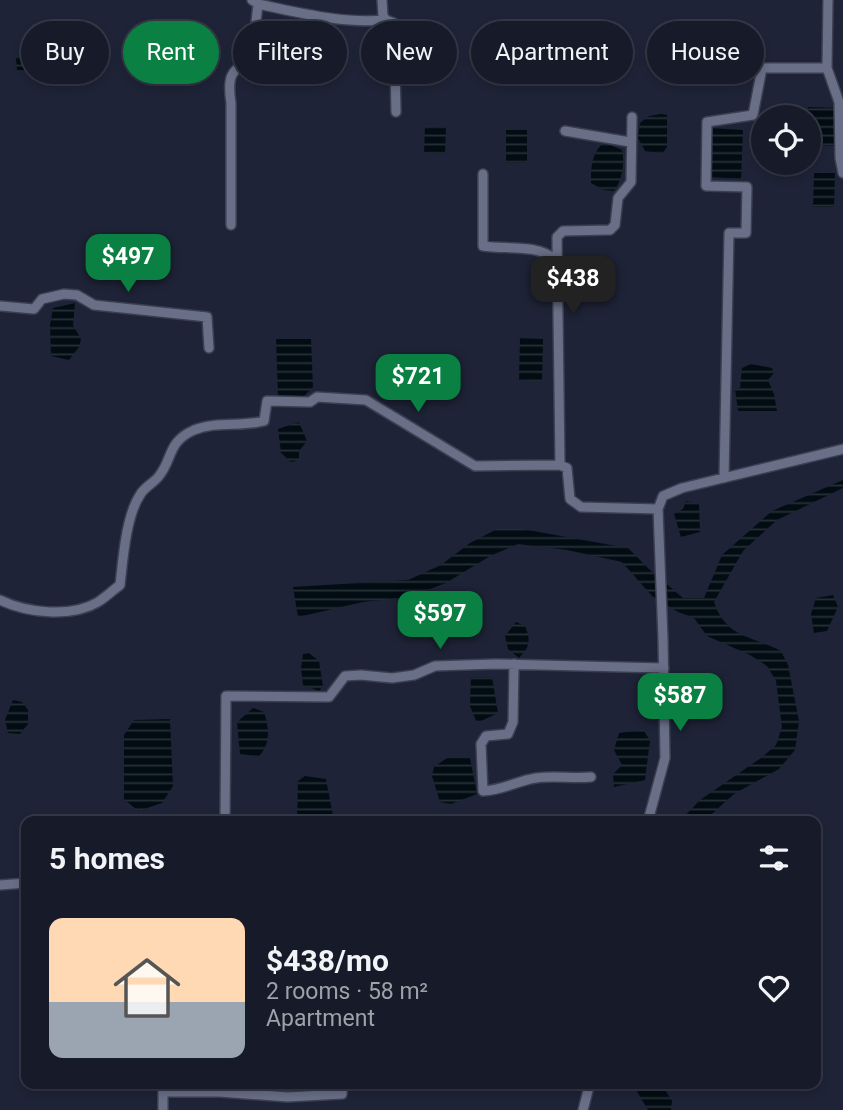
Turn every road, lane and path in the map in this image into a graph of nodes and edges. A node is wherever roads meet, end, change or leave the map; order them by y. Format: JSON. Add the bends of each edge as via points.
{"nodes":[{"id":1,"x":382,"y":0,"type":"edge"},
{"id":2,"x":828,"y":0,"type":"edge"},
{"id":3,"x":255,"y":2,"type":"edge"},
{"id":4,"x":386,"y":20,"type":"junction"},
{"id":5,"x":827,"y":68,"type":"junction"},
{"id":6,"x":396,"y":112,"type":"dead end"},
{"id":7,"x":632,"y":117,"type":"dead end"},
{"id":8,"x":565,"y":131,"type":"dead end"},
{"id":9,"x":630,"y":142,"type":"junction"},
{"id":10,"x":843,"y":173,"type":"edge"},
{"id":11,"x":482,"y":174,"type":"dead end"},
{"id":12,"x":231,"y":225,"type":"dead end"},
{"id":13,"x":556,"y":260,"type":"junction"},
{"id":14,"x":0,"y":306,"type":"edge"},
{"id":15,"x":209,"y":348,"type":"dead end"},
{"id":16,"x":843,"y":449,"type":"edge"},
{"id":17,"x":560,"y":465,"type":"junction"},
{"id":18,"x":724,"y":478,"type":"junction"},
{"id":19,"x":657,"y":509,"type":"junction"},
{"id":20,"x":0,"y":600,"type":"edge"},
{"id":21,"x":514,"y":664,"type":"junction"},
{"id":22,"x":664,"y":668,"type":"junction"},
{"id":23,"x":591,"y":777,"type":"dead end"},
{"id":24,"x":225,"y":816,"type":"edge"},
{"id":25,"x":649,"y":816,"type":"edge"},
{"id":26,"x":21,"y":883,"type":"edge"},
{"id":27,"x":0,"y":885,"type":"edge"},
{"id":28,"x":163,"y":1089,"type":"edge"},
{"id":29,"x":177,"y":1089,"type":"edge"},
{"id":30,"x":342,"y":1089,"type":"edge"},
{"id":31,"x":588,"y":1089,"type":"edge"},
{"id":32,"x":163,"y":1110,"type":"edge"},
{"id":33,"x":583,"y":1110,"type":"edge"}],
"edges":[{"from":1,"to":4,"type":"street"},
{"from":2,"to":5,"type":"street"},
{"from":3,"to":4,"type":"street","via":[[360,23]]},
{"from":3,"to":12,"type":"street","via":[[252,58],[238,66],[228,86]]},
{"from":4,"to":6,"type":"street","via":[[394,23]]},
{"from":5,"to":10,"type":"street","via":[[839,102]]},
{"from":5,"to":18,"type":"street","via":[[762,68],[753,115],[707,122],[706,186],[747,187],[746,233],[729,233]]},
{"from":7,"to":9,"type":"street"},
{"from":8,"to":9,"type":"street"},
{"from":9,"to":13,"type":"street","via":[[631,182],[618,198],[615,225],[610,230],[563,231],[557,237]]},
{"from":11,"to":13,"type":"street","via":[[483,246],[534,250]]},
{"from":13,"to":17,"type":"street"},
{"from":14,"to":15,"type":"street","via":[[34,309],[42,299],[64,294],[77,295],[94,305],[208,317]]},
{"from":16,"to":18,"type":"street"},
{"from":17,"to":19,"type":"street","via":[[567,468],[570,499],[581,508]]},
{"from":17,"to":20,"type":"street","via":[[475,466],[366,400],[267,401],[264,421],[194,430],[171,448],[160,475],[134,505],[120,585],[96,603],[68,612],[15,607]]},
{"from":18,"to":19,"type":"street","via":[[663,496]]},
{"from":19,"to":22,"type":"street"},
{"from":21,"to":22,"type":"street"},
{"from":21,"to":23,"type":"street","via":[[513,722],[508,734],[486,736],[481,744],[483,791],[538,777]]},
{"from":21,"to":24,"type":"street","via":[[435,666],[392,678],[345,676],[330,697],[226,696]]},
{"from":22,"to":25,"type":"street","via":[[665,758]]},
{"from":26,"to":27,"type":"street"},
{"from":28,"to":32,"type":"street"},
{"from":29,"to":30,"type":"street","via":[[288,1097],[342,1094]]},
{"from":31,"to":33,"type":"street"}]}
